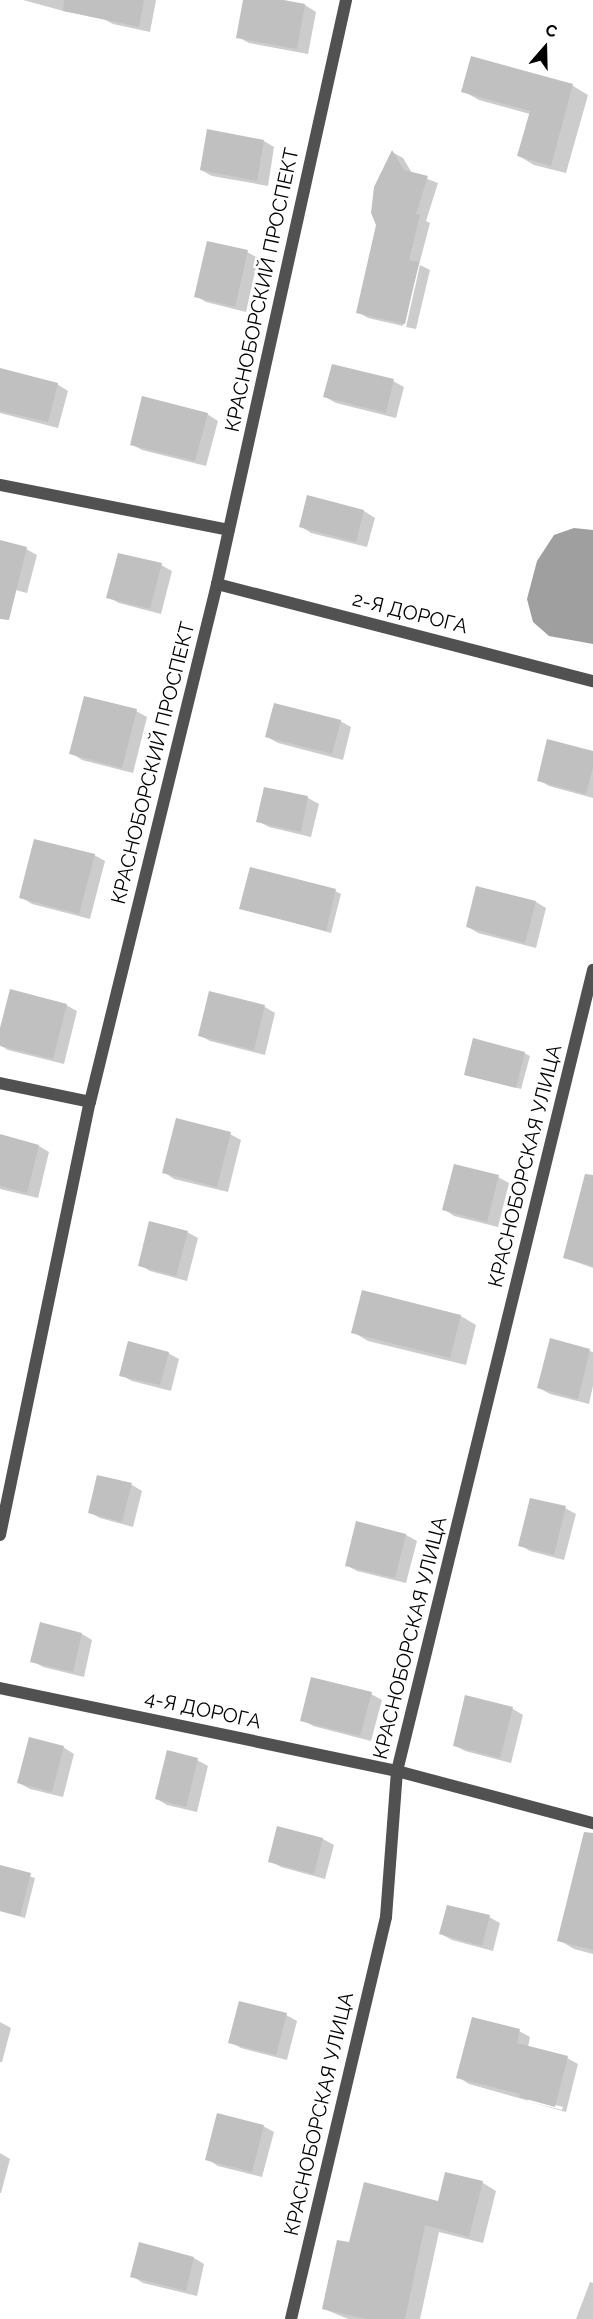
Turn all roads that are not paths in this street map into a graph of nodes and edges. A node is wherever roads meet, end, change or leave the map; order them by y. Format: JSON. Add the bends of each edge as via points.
{"nodes":[{"id":1,"x":346,"y":0,"type":"edge"},
{"id":2,"x":0,"y":485,"type":"edge"},
{"id":3,"x":229,"y":530,"type":"junction"},
{"id":4,"x":217,"y":584,"type":"junction"},
{"id":5,"x":593,"y":681,"type":"edge"},
{"id":6,"x":593,"y":970,"type":"edge"},
{"id":7,"x":0,"y":1083,"type":"edge"},
{"id":8,"x":90,"y":1102,"type":"junction"},
{"id":9,"x":0,"y":1535,"type":"edge"},
{"id":10,"x":0,"y":1688,"type":"edge"},
{"id":11,"x":397,"y":1771,"type":"junction"},
{"id":12,"x":593,"y":1822,"type":"edge"},
{"id":13,"x":291,"y":2319,"type":"edge"}],
"edges":[{"from":1,"to":3,"type":"street","name":"КРАСНОБОРСКИЙ ПРОСПЕКТ"},
{"from":2,"to":3,"type":"street"},
{"from":3,"to":4,"type":"street","name":"КРАСНОБОРСКИЙ ПРОСПЕКТ"},
{"from":4,"to":5,"type":"street","name":"2-Я ДОРОГА"},
{"from":4,"to":8,"type":"street","name":"КРАСНОБОРСКИЙ ПРОСПЕКТ"},
{"from":6,"to":11,"type":"street","name":"КРАСНОБОРСКАЯ УЛИЦА"},
{"from":7,"to":8,"type":"street"},
{"from":8,"to":9,"type":"street","name":"КРАСНОБОРСКИЙ ПРОСПЕКТ"},
{"from":10,"to":11,"type":"street","name":"4-Я ДОРОГА"},
{"from":11,"to":12,"type":"street","name":"4-Я ДОРОГА"},
{"from":11,"to":13,"type":"street","name":"КРАСНОБОРСКАЯ УЛИЦА","via":[[386,1917]]}]}
